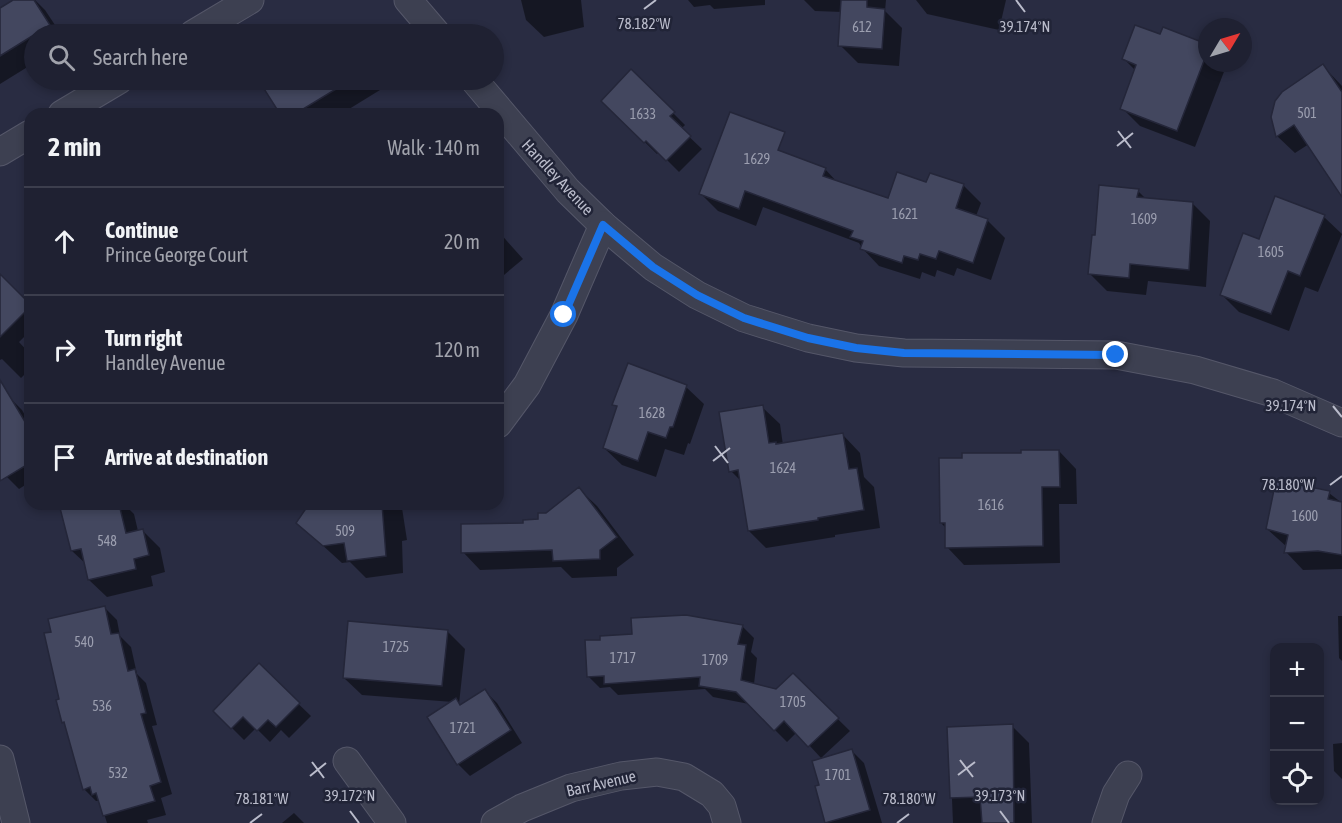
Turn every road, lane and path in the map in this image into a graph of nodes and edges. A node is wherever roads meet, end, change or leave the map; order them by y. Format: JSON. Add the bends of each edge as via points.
{"nodes":[{"id":1,"x":250,"y":0,"type":"edge"},
{"id":2,"x":408,"y":0,"type":"edge"},
{"id":3,"x":210,"y":24,"type":"edge"},
{"id":4,"x":428,"y":24,"type":"edge"},
{"id":5,"x":102,"y":90,"type":"edge"},
{"id":6,"x":482,"y":90,"type":"edge"},
{"id":7,"x":72,"y":108,"type":"edge"},
{"id":8,"x":498,"y":108,"type":"edge"},
{"id":9,"x":504,"y":115,"type":"edge"},
{"id":10,"x":24,"y":138,"type":"edge"},
{"id":11,"x":0,"y":152,"type":"edge"},
{"id":12,"x":603,"y":225,"type":"junction"},
{"id":13,"x":504,"y":416,"type":"edge"},
{"id":14,"x":1342,"y":423,"type":"edge"},
{"id":15,"x":0,"y":759,"type":"edge"},
{"id":16,"x":347,"y":761,"type":"dead end"},
{"id":17,"x":1128,"y":775,"type":"dead end"},
{"id":18,"x":16,"y":823,"type":"edge"},
{"id":19,"x":392,"y":823,"type":"edge"},
{"id":20,"x":495,"y":823,"type":"edge"},
{"id":21,"x":727,"y":823,"type":"edge"},
{"id":22,"x":1106,"y":823,"type":"edge"}],
"edges":[{"from":1,"to":3,"type":"street"},
{"from":2,"to":4,"type":"street"},
{"from":5,"to":7,"type":"street"},
{"from":6,"to":8,"type":"street","name":"Handley Avenue"},
{"from":9,"to":12,"type":"street","name":"Handley Avenue","via":[[568,191]]},
{"from":10,"to":11,"type":"street"},
{"from":12,"to":13,"type":"street","via":[[564,315],[527,385]]},
{"from":12,"to":14,"type":"street","name":"Handley Avenue","via":[[653,267],[697,295],[744,318],[808,338],[904,353],[1116,355],[1195,370],[1273,393]]},
{"from":15,"to":18,"type":"street"},
{"from":16,"to":19,"type":"street"},
{"from":17,"to":22,"type":"street"},
{"from":20,"to":21,"type":"street","name":"Barr Avenue","via":[[571,788],[657,772],[684,777],[712,794],[722,806]]}]}
